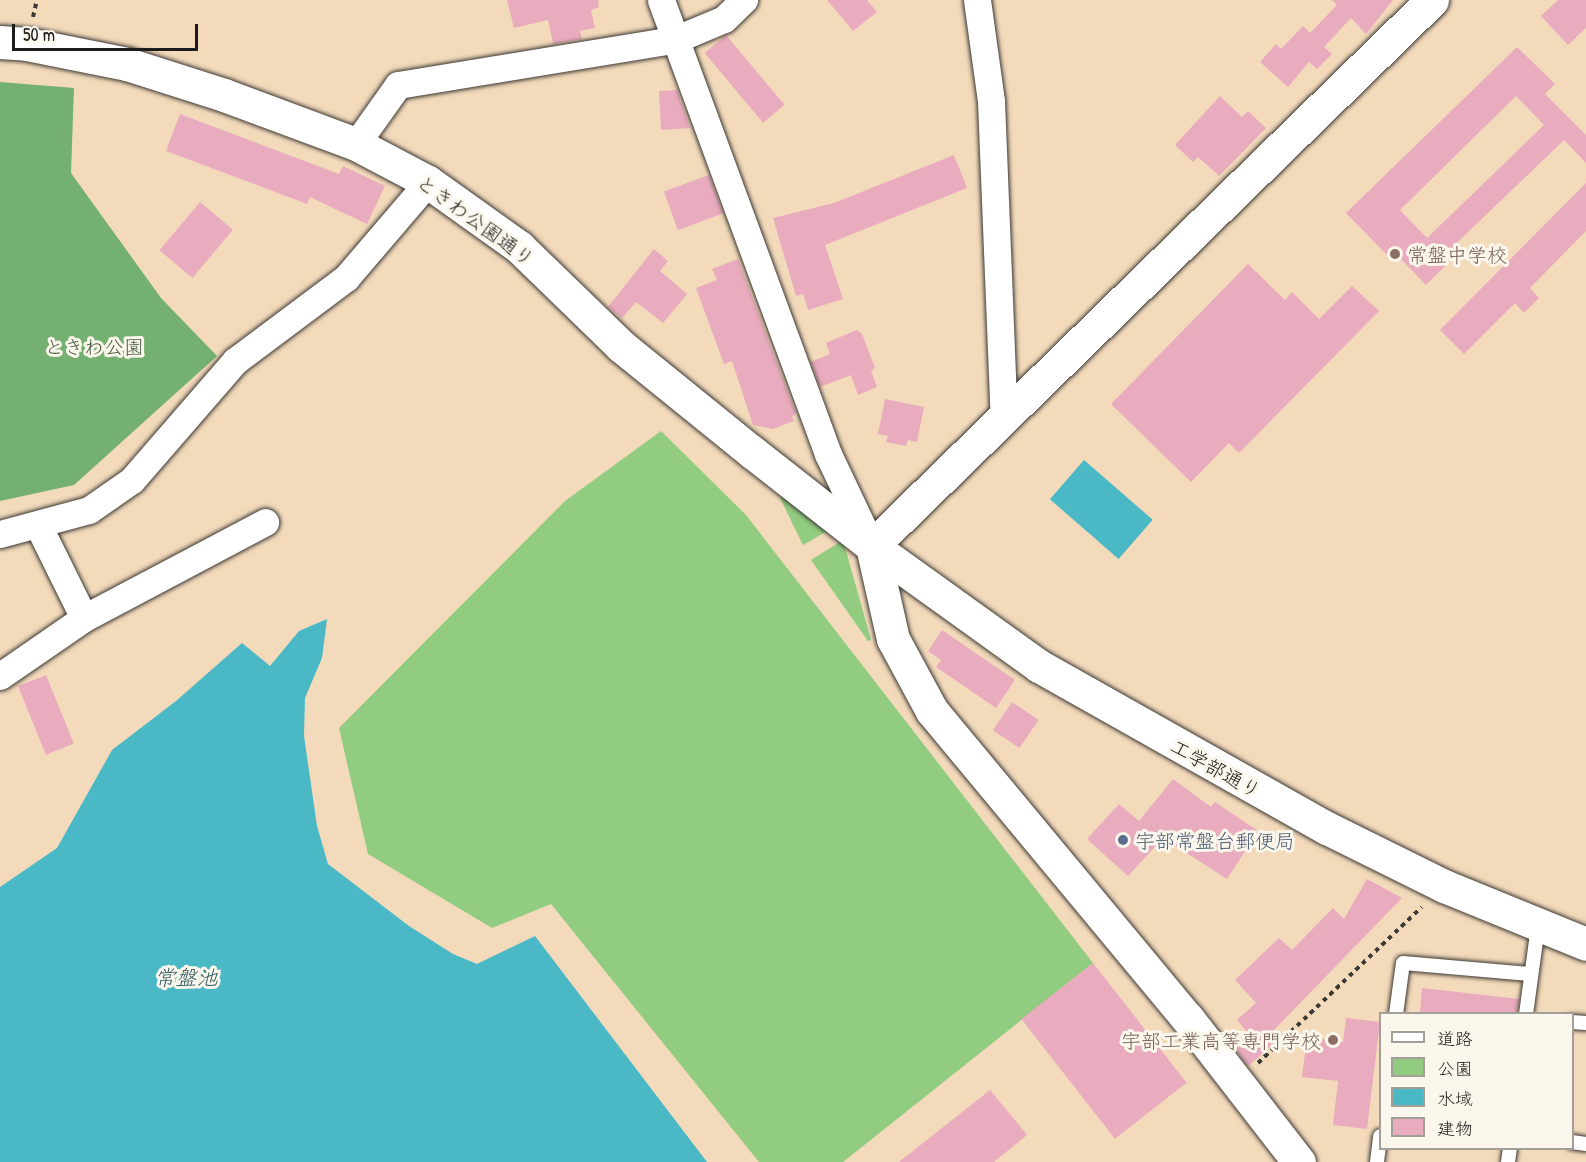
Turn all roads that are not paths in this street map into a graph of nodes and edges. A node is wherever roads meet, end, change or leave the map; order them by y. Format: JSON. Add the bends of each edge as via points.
{"nodes":[{"id":1,"x":661,"y":0,"type":"edge"},
{"id":2,"x":744,"y":0,"type":"edge"},
{"id":3,"x":977,"y":0,"type":"edge"},
{"id":4,"x":1432,"y":0,"type":"edge"},
{"id":5,"x":674,"y":40,"type":"junction"},
{"id":6,"x":0,"y":42,"type":"edge"},
{"id":7,"x":356,"y":144,"type":"junction"},
{"id":8,"x":428,"y":182,"type":"junction"},
{"id":9,"x":1004,"y":419,"type":"junction"},
{"id":10,"x":265,"y":522,"type":"dead end"},
{"id":11,"x":38,"y":525,"type":"junction"},
{"id":12,"x":0,"y":534,"type":"edge"},
{"id":13,"x":872,"y":546,"type":"junction"},
{"id":14,"x":84,"y":618,"type":"junction"},
{"id":15,"x":0,"y":676,"type":"edge"},
{"id":16,"x":1538,"y":926,"type":"junction"},
{"id":17,"x":1586,"y":944,"type":"edge"},
{"id":18,"x":1530,"y":974,"type":"junction"},
{"id":19,"x":1396,"y":1012,"type":"edge"},
{"id":20,"x":1526,"y":1012,"type":"edge"},
{"id":21,"x":1379,"y":1145,"type":"edge"},
{"id":22,"x":1299,"y":1162,"type":"edge"},
{"id":23,"x":1377,"y":1162,"type":"edge"}],
"edges":[{"from":1,"to":5,"type":"street"},
{"from":2,"to":5,"type":"street","via":[[724,19]]},
{"from":3,"to":9,"type":"street","via":[[992,101]]},
{"from":4,"to":9,"type":"street"},
{"from":5,"to":7,"type":"street","via":[[398,85]]},
{"from":5,"to":13,"type":"street","via":[[828,454]]},
{"from":6,"to":7,"type":"street","name":"ときわ公園通り","via":[[127,64]]},
{"from":7,"to":8,"type":"street","name":"ときわ公園通り"},
{"from":8,"to":11,"type":"street","via":[[346,278],[235,361],[132,480],[89,510]]},
{"from":8,"to":13,"type":"street","name":"ときわ公園通り","via":[[519,247],[621,346]]},
{"from":9,"to":13,"type":"street"},
{"from":10,"to":14,"type":"street"},
{"from":11,"to":12,"type":"street"},
{"from":11,"to":14,"type":"street"},
{"from":13,"to":16,"type":"street","name":"工学部通り","via":[[1048,671],[1196,758],[1444,886]]},
{"from":13,"to":22,"type":"street","via":[[893,639],[932,711]]},
{"from":14,"to":15,"type":"street"},
{"from":16,"to":17,"type":"street","name":"工学部通り"},
{"from":16,"to":18,"type":"lane"},
{"from":18,"to":19,"type":"lane","via":[[1402,963]]},
{"from":18,"to":20,"type":"lane"},
{"from":21,"to":23,"type":"lane"}]}
